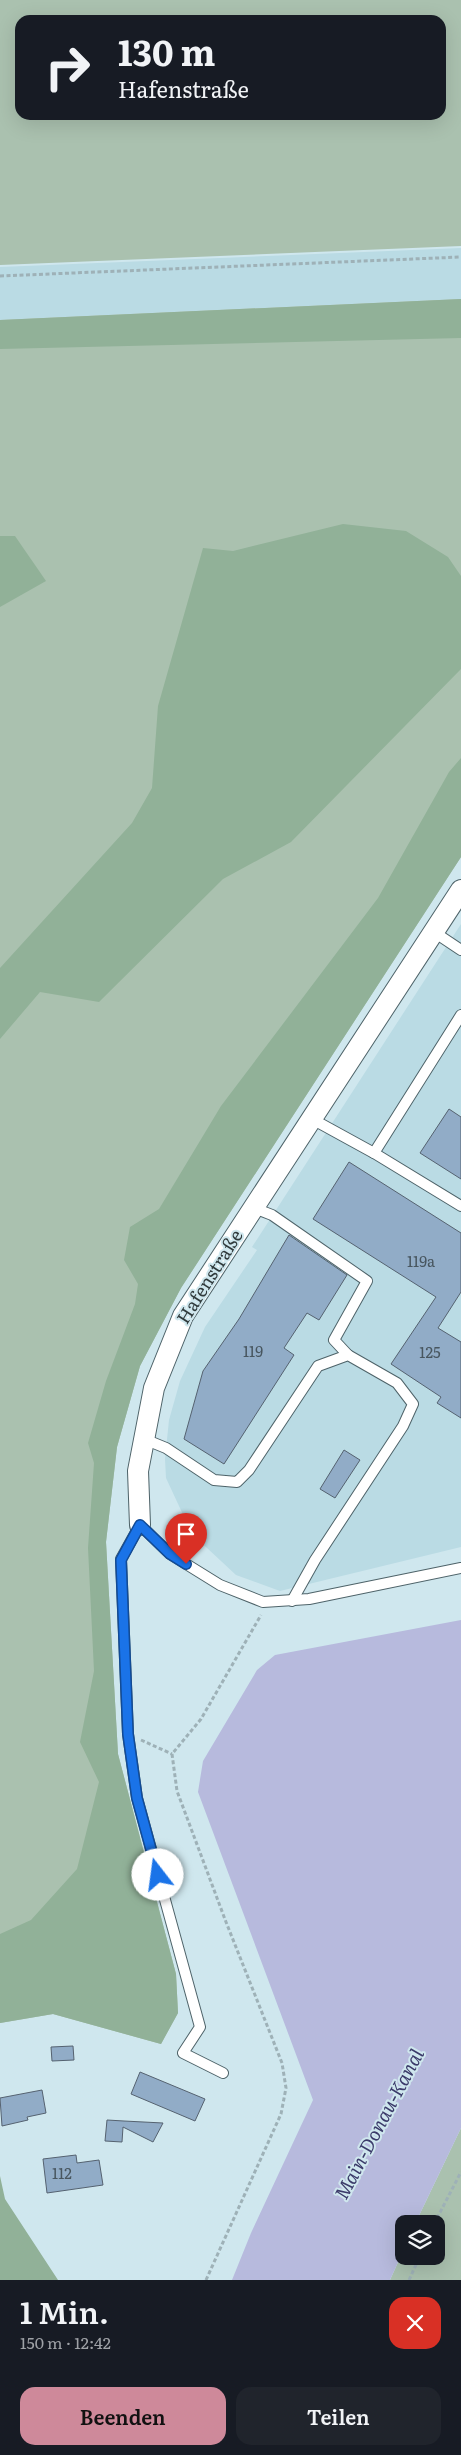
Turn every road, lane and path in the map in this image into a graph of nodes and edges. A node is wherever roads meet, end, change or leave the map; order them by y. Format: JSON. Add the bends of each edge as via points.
{"nodes":[{"id":1,"x":461,"y":257,"type":"edge"},
{"id":2,"x":0,"y":276,"type":"edge"},
{"id":3,"x":461,"y":890,"type":"edge"},
{"id":4,"x":434,"y":932,"type":"junction"},
{"id":5,"x":461,"y":950,"type":"edge"},
{"id":6,"x":461,"y":1015,"type":"edge"},
{"id":7,"x":312,"y":1118,"type":"junction"},
{"id":8,"x":374,"y":1153,"type":"junction"},
{"id":9,"x":461,"y":1206,"type":"edge"},
{"id":10,"x":254,"y":1208,"type":"junction"},
{"id":11,"x":348,"y":1355,"type":"junction"},
{"id":12,"x":144,"y":1439,"type":"junction"},
{"id":13,"x":140,"y":1525,"type":"junction"},
{"id":14,"x":461,"y":1568,"type":"edge"},
{"id":15,"x":292,"y":1601,"type":"junction"},
{"id":16,"x":263,"y":1602,"type":"junction"},
{"id":17,"x":128,"y":1734,"type":"junction"},
{"id":18,"x":172,"y":1754,"type":"junction"},
{"id":19,"x":223,"y":2073,"type":"dead end"},
{"id":20,"x":461,"y":2172,"type":"edge"},
{"id":21,"x":439,"y":2215,"type":"edge"},
{"id":22,"x":416,"y":2265,"type":"edge"},
{"id":23,"x":206,"y":2280,"type":"edge"},
{"id":24,"x":409,"y":2280,"type":"edge"}],
"edges":[{"from":1,"to":2,"type":"path"},
{"from":3,"to":4,"type":"street","name":"Hafenstraße"},
{"from":4,"to":5,"type":"lane"},
{"from":4,"to":7,"type":"street","name":"Hafenstraße"},
{"from":6,"to":8,"type":"lane"},
{"from":7,"to":8,"type":"lane"},
{"from":7,"to":10,"type":"street","name":"Hafenstraße"},
{"from":8,"to":9,"type":"lane"},
{"from":10,"to":11,"type":"lane","via":[[272,1215],[367,1281],[334,1340]]},
{"from":10,"to":12,"type":"street","name":"Hafenstraße","via":[[183,1316],[154,1388]]},
{"from":11,"to":12,"type":"lane","via":[[318,1366],[249,1470],[237,1482],[214,1480],[166,1448]]},
{"from":11,"to":15,"type":"lane","via":[[397,1383],[413,1404],[403,1426]]},
{"from":12,"to":13,"type":"street","name":"Hafenstraße","via":[[138,1471]]},
{"from":13,"to":16,"type":"lane","via":[[170,1554],[220,1585]]},
{"from":13,"to":17,"type":"lane","via":[[121,1560]]},
{"from":14,"to":15,"type":"lane"},
{"from":15,"to":16,"type":"lane"},
{"from":16,"to":18,"type":"path","via":[[262,1613],[206,1711]]},
{"from":17,"to":18,"type":"path"},
{"from":17,"to":19,"type":"lane","via":[[137,1798],[200,2027],[183,2053]]},
{"from":18,"to":23,"type":"path","via":[[177,1791],[282,2063],[286,2088],[274,2132]]},
{"from":20,"to":21,"type":"path"},
{"from":22,"to":24,"type":"path"}]}
